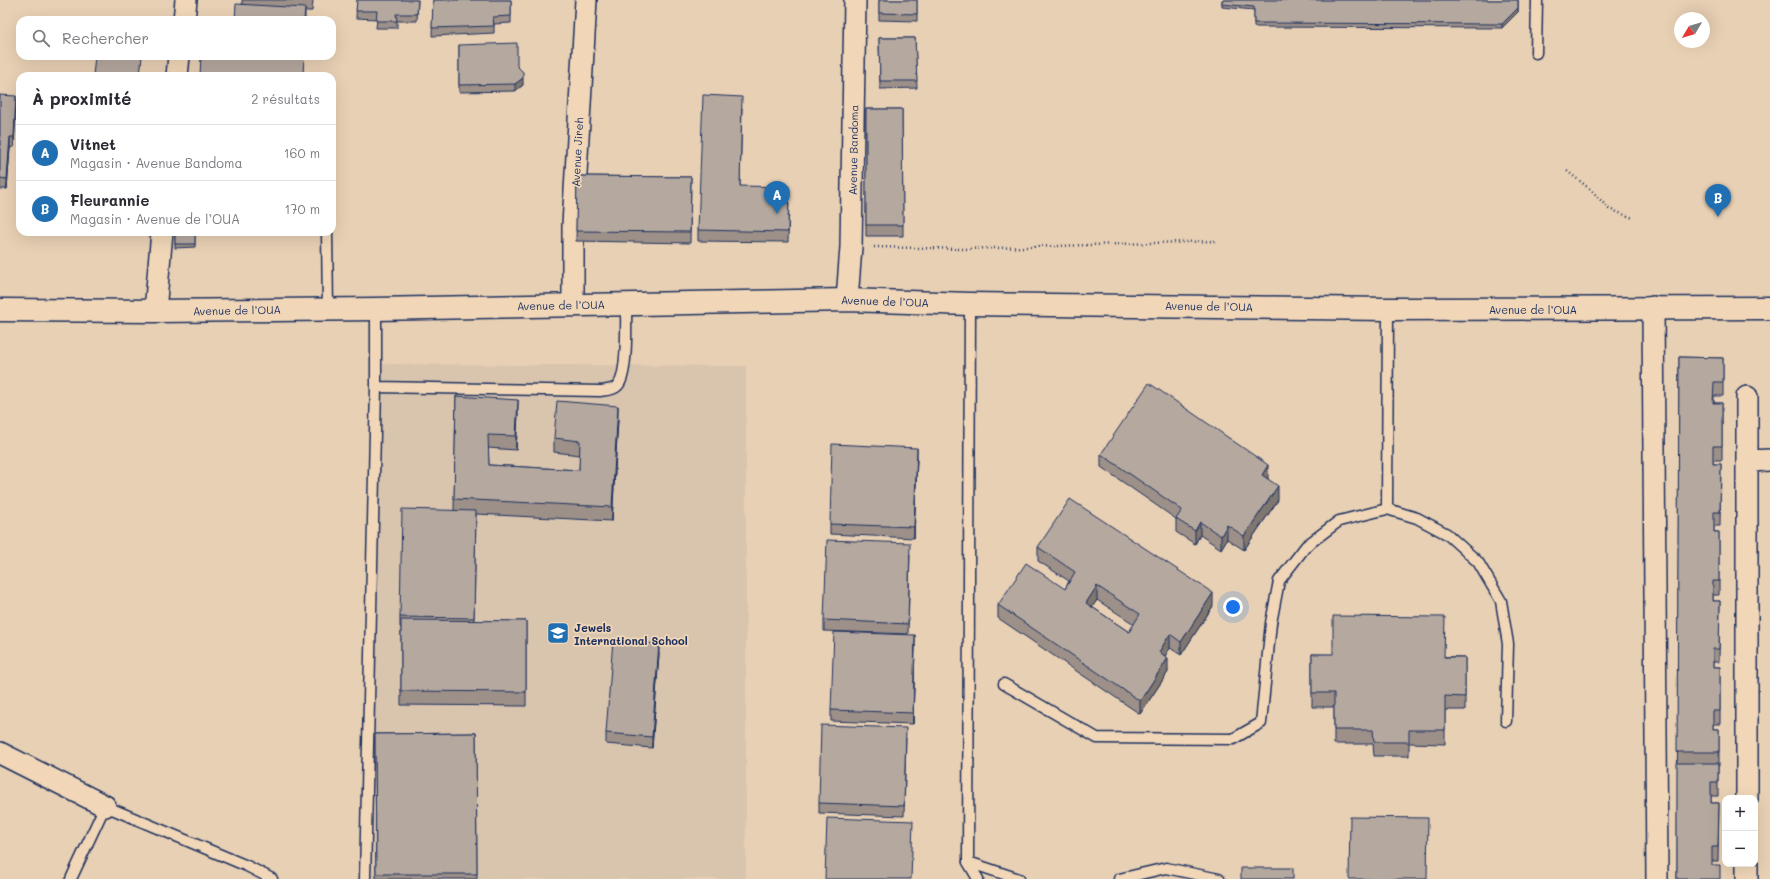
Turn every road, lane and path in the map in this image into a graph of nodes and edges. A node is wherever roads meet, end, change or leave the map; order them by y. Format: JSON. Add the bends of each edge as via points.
{"nodes":[{"id":1,"x":186,"y":0,"type":"edge"},
{"id":2,"x":586,"y":0,"type":"edge"},
{"id":3,"x":855,"y":0,"type":"edge"},
{"id":4,"x":1537,"y":0,"type":"edge"},
{"id":5,"x":184,"y":16,"type":"edge"},
{"id":6,"x":1536,"y":53,"type":"dead end"},
{"id":7,"x":179,"y":60,"type":"edge"},
{"id":8,"x":177,"y":72,"type":"edge"},
{"id":9,"x":1567,"y":170,"type":"dead end"},
{"id":10,"x":1633,"y":218,"type":"dead end"},
{"id":11,"x":162,"y":236,"type":"edge"},
{"id":12,"x":327,"y":236,"type":"edge"},
{"id":13,"x":1216,"y":241,"type":"dead end"},
{"id":14,"x":851,"y":247,"type":"junction"},
{"id":15,"x":847,"y":300,"type":"junction"},
{"id":16,"x":573,"y":304,"type":"junction"},
{"id":17,"x":626,"y":304,"type":"junction"},
{"id":18,"x":970,"y":304,"type":"junction"},
{"id":19,"x":1653,"y":307,"type":"junction"},
{"id":20,"x":1388,"y":308,"type":"junction"},
{"id":21,"x":1770,"y":308,"type":"edge"},
{"id":22,"x":328,"y":309,"type":"junction"},
{"id":23,"x":376,"y":309,"type":"junction"},
{"id":24,"x":0,"y":310,"type":"edge"},
{"id":25,"x":155,"y":311,"type":"junction"},
{"id":26,"x":376,"y":386,"type":"junction"},
{"id":27,"x":1747,"y":397,"type":"dead end"},
{"id":28,"x":1770,"y":460,"type":"edge"},
{"id":29,"x":1748,"y":461,"type":"junction"},
{"id":30,"x":1387,"y":509,"type":"junction"},
{"id":31,"x":1004,"y":684,"type":"dead end"},
{"id":32,"x":1506,"y":722,"type":"dead end"},
{"id":33,"x":0,"y":753,"type":"edge"},
{"id":34,"x":1747,"y":795,"type":"edge"},
{"id":35,"x":106,"y":806,"type":"junction"},
{"id":36,"x":968,"y":862,"type":"junction"},
{"id":37,"x":1747,"y":867,"type":"edge"},
{"id":38,"x":71,"y":879,"type":"edge"},
{"id":39,"x":272,"y":879,"type":"edge"},
{"id":40,"x":364,"y":879,"type":"edge"},
{"id":41,"x":978,"y":879,"type":"edge"},
{"id":42,"x":1020,"y":879,"type":"edge"},
{"id":43,"x":1119,"y":879,"type":"edge"},
{"id":44,"x":1219,"y":879,"type":"edge"},
{"id":45,"x":1657,"y":879,"type":"edge"},
{"id":46,"x":1747,"y":879,"type":"edge"}],
"edges":[{"from":1,"to":5,"type":"street"},
{"from":2,"to":16,"type":"street","name":"Avenue Jireh","via":[[573,225]]},
{"from":3,"to":14,"type":"street","name":"Avenue Bandoma"},
{"from":4,"to":6,"type":"lane"},
{"from":7,"to":8,"type":"street"},
{"from":9,"to":10,"type":"path","via":[[1609,209]]},
{"from":11,"to":25,"type":"street"},
{"from":12,"to":22,"type":"lane"},
{"from":13,"to":14,"type":"path","via":[[963,249]]},
{"from":14,"to":15,"type":"street","name":"Avenue Bandoma"},
{"from":15,"to":17,"type":"main road","name":"Avenue de l’OUA"},
{"from":15,"to":18,"type":"main road","name":"Avenue de l’OUA"},
{"from":16,"to":17,"type":"main road","name":"Avenue de l’OUA"},
{"from":16,"to":23,"type":"main road","name":"Avenue de l’OUA"},
{"from":17,"to":26,"type":"lane","via":[[624,374],[619,385],[612,390],[600,392]]},
{"from":18,"to":20,"type":"main road","name":"Avenue de l’OUA"},
{"from":18,"to":36,"type":"lane"},
{"from":19,"to":20,"type":"main road","name":"Avenue de l’OUA"},
{"from":19,"to":21,"type":"main road","name":"Avenue de l’OUA"},
{"from":19,"to":45,"type":"street"},
{"from":20,"to":30,"type":"lane"},
{"from":22,"to":23,"type":"main road","name":"Avenue de l’OUA"},
{"from":22,"to":25,"type":"main road","name":"Avenue de l’OUA"},
{"from":23,"to":26,"type":"lane"},
{"from":24,"to":25,"type":"main road","name":"Avenue de l’OUA"},
{"from":26,"to":40,"type":"lane"},
{"from":27,"to":29,"type":"street"},
{"from":28,"to":29,"type":"street"},
{"from":29,"to":34,"type":"street"},
{"from":30,"to":31,"type":"lane","via":[[1339,521],[1306,546],[1279,581],[1271,623],[1261,723],[1233,739],[1097,738]]},
{"from":30,"to":32,"type":"lane","via":[[1417,518],[1447,534],[1478,562],[1501,601],[1508,644]]},
{"from":33,"to":35,"type":"street"},
{"from":35,"to":38,"type":"lane"},
{"from":35,"to":39,"type":"lane"},
{"from":36,"to":41,"type":"lane"},
{"from":36,"to":42,"type":"lane"},
{"from":37,"to":46,"type":"street"},
{"from":43,"to":44,"type":"lane","via":[[1166,868]]}]}
